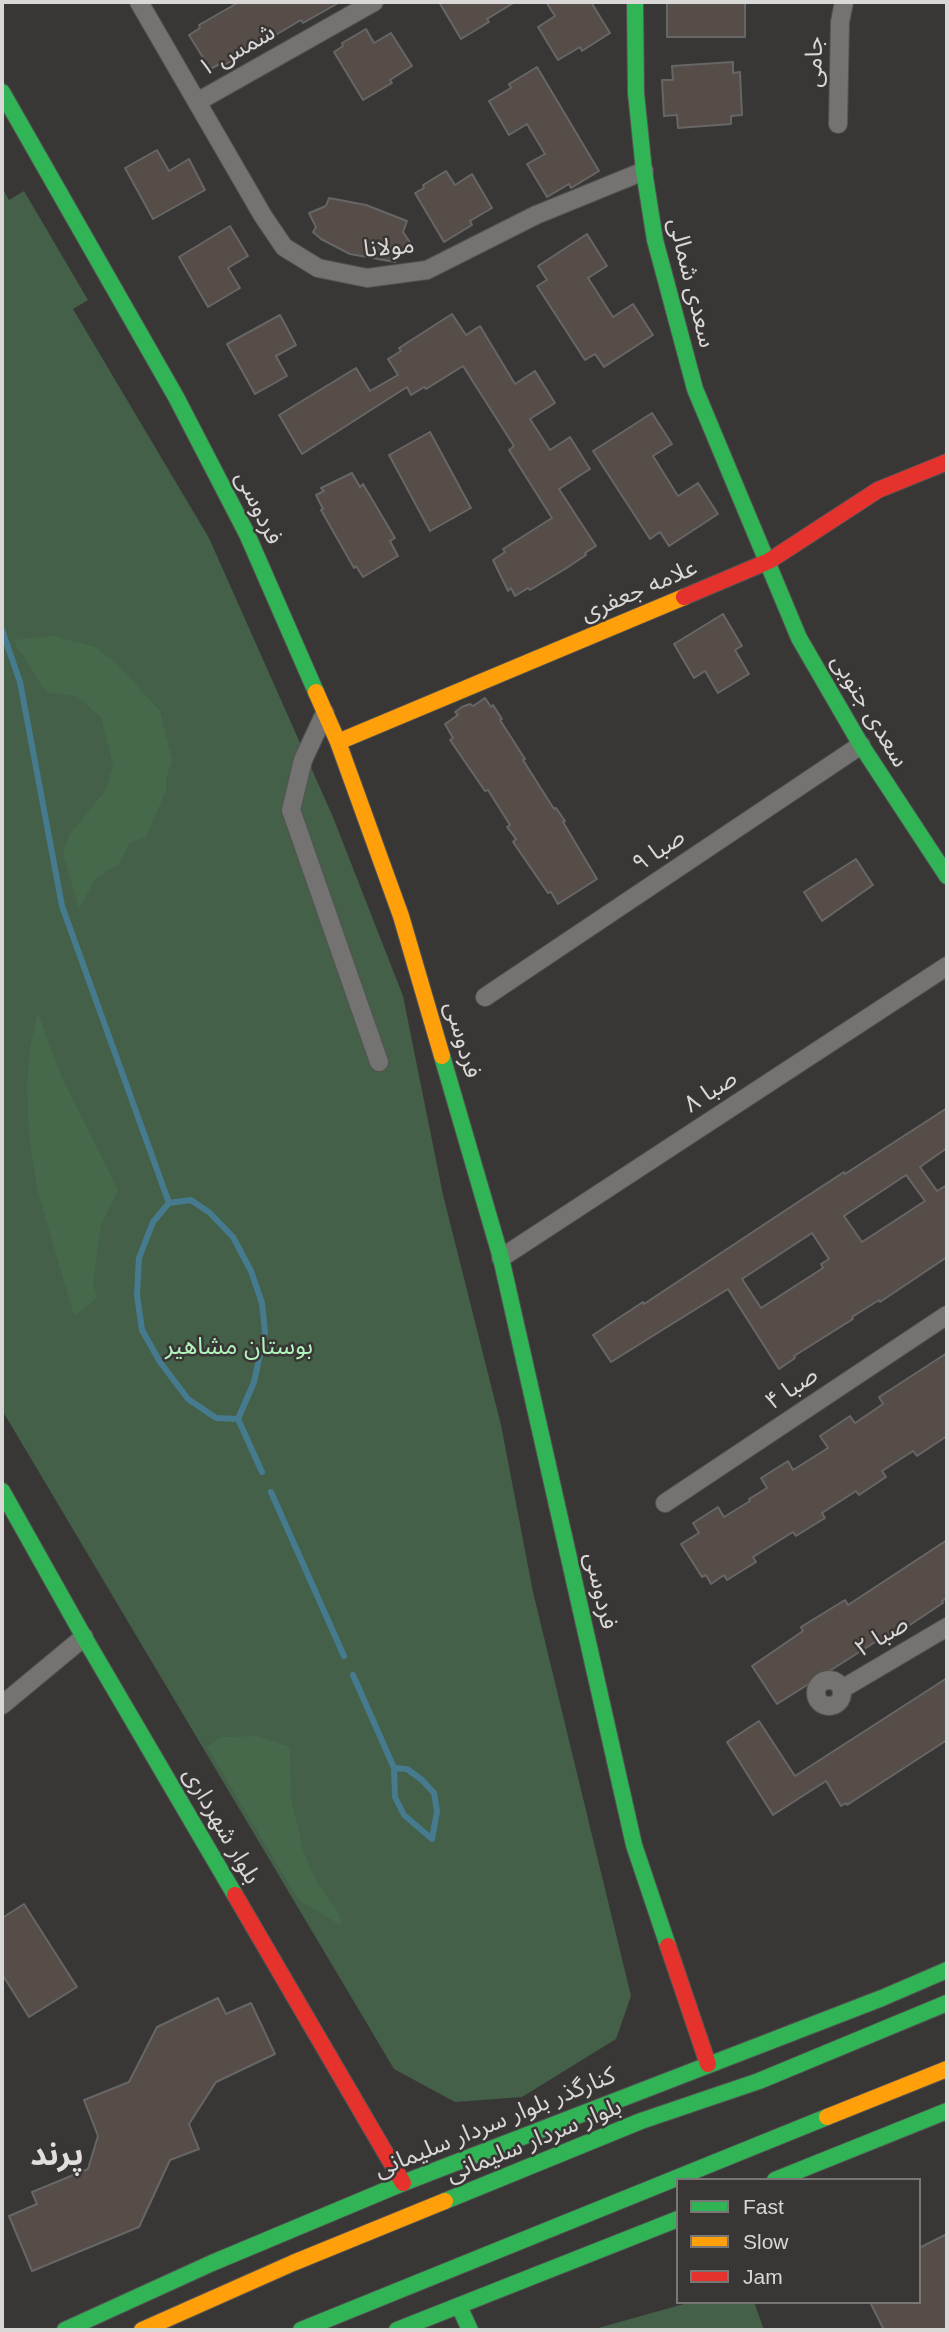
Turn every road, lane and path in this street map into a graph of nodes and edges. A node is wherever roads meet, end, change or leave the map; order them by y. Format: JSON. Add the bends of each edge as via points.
{"nodes":[{"id":1,"x":139,"y":2,"type":"edge"},
{"id":2,"x":374,"y":2,"type":"edge"},
{"id":3,"x":635,"y":2,"type":"edge"},
{"id":4,"x":844,"y":2,"type":"edge"},
{"id":5,"x":2,"y":92,"type":"edge"},
{"id":6,"x":197,"y":102,"type":"junction"},
{"id":7,"x":838,"y":124,"type":"dead end"},
{"id":8,"x":644,"y":172,"type":"junction"},
{"id":9,"x":947,"y":462,"type":"edge"},
{"id":10,"x":769,"y":561,"type":"junction"},
{"id":11,"x":325,"y":713,"type":"junction"},
{"id":12,"x":338,"y":742,"type":"junction"},
{"id":13,"x":861,"y":745,"type":"junction"},
{"id":14,"x":947,"y":876,"type":"edge"},
{"id":15,"x":947,"y":967,"type":"edge"},
{"id":16,"x":485,"y":997,"type":"dead end"},
{"id":17,"x":379,"y":1062,"type":"dead end"},
{"id":18,"x":501,"y":1258,"type":"junction"},
{"id":19,"x":947,"y":1315,"type":"edge"},
{"id":20,"x":2,"y":1491,"type":"edge"},
{"id":21,"x":665,"y":1503,"type":"dead end"},
{"id":22,"x":947,"y":1627,"type":"edge"},
{"id":23,"x":84,"y":1637,"type":"junction"},
{"id":24,"x":842,"y":1689,"type":"dead end"},
{"id":25,"x":2,"y":1705,"type":"edge"},
{"id":26,"x":947,"y":1970,"type":"edge"},
{"id":27,"x":947,"y":2003,"type":"edge"},
{"id":28,"x":708,"y":2064,"type":"junction"},
{"id":29,"x":947,"y":2069,"type":"edge"},
{"id":30,"x":947,"y":2111,"type":"edge"},
{"id":31,"x":579,"y":2113,"type":"junction"},
{"id":32,"x":525,"y":2169,"type":"junction"},
{"id":33,"x":780,"y":2178,"type":"edge"},
{"id":34,"x":402,"y":2183,"type":"junction"},
{"id":35,"x":676,"y":2220,"type":"edge"},
{"id":36,"x":459,"y":2306,"type":"junction"},
{"id":37,"x":65,"y":2330,"type":"edge"},
{"id":38,"x":142,"y":2330,"type":"edge"},
{"id":39,"x":301,"y":2330,"type":"edge"},
{"id":40,"x":397,"y":2330,"type":"edge"},
{"id":41,"x":470,"y":2330,"type":"edge"}],
"edges":[{"from":1,"to":6,"type":"street","name":"مولانا"},
{"from":2,"to":6,"type":"street","name":"شمس ۱"},
{"from":3,"to":8,"type":"street","name":"سعدی شمالی","via":[[636,93]]},
{"from":4,"to":7,"type":"street","name":"جامی"},
{"from":5,"to":11,"type":"street","name":"فردوسی","via":[[183,409],[247,534]]},
{"from":6,"to":8,"type":"street","name":"مولانا","via":[[284,247],[318,268],[367,278],[427,270],[537,215]]},
{"from":8,"to":10,"type":"street","name":"سعدی شمالی","via":[[654,240],[695,389]]},
{"from":9,"to":10,"type":"street","name":"علامه جعفری","via":[[878,491]]},
{"from":10,"to":12,"type":"street","name":"علامه جعفری"},
{"from":10,"to":13,"type":"street","name":"سعدی جنوبی","via":[[799,638]]},
{"from":11,"to":12,"type":"street","name":"فردوسی"},
{"from":11,"to":17,"type":"street","via":[[303,760],[291,810]]},
{"from":12,"to":18,"type":"street","name":"فردوسی","via":[[401,916]]},
{"from":13,"to":14,"type":"street","name":"سعدی جنوبی"},
{"from":13,"to":16,"type":"street","name":"صبا ۹"},
{"from":15,"to":18,"type":"street","name":"صبا ۸"},
{"from":18,"to":28,"type":"street","name":"فردوسی","via":[[634,1845]]},
{"from":19,"to":21,"type":"street","name":"صبا ۴"},
{"from":20,"to":23,"type":"street","name":"بلوار شهرداری"},
{"from":22,"to":24,"type":"street","name":"صبا ۲"},
{"from":23,"to":25,"type":"street"},
{"from":23,"to":34,"type":"street","name":"بلوار شهرداری"},
{"from":26,"to":28,"type":"street","name":"کنارگذر بلوار سردار سلیمانی"},
{"from":27,"to":32,"type":"street","name":"بلوار سردار سلیمانی","via":[[759,2081],[641,2121]]},
{"from":28,"to":31,"type":"street","name":"کنارگذر بلوار سردار سلیمانی"},
{"from":29,"to":39,"type":"street"},
{"from":30,"to":33,"type":"street"},
{"from":31,"to":32,"type":"street"},
{"from":31,"to":34,"type":"street","name":"کنارگذر بلوار سردار سلیمانی"},
{"from":32,"to":38,"type":"street","name":"بلوار سردار سلیمانی"},
{"from":34,"to":37,"type":"street","name":"کنارگذر بلوار سردار سلیمانی"},
{"from":35,"to":36,"type":"street"},
{"from":36,"to":40,"type":"street"},
{"from":36,"to":41,"type":"street"}]}
